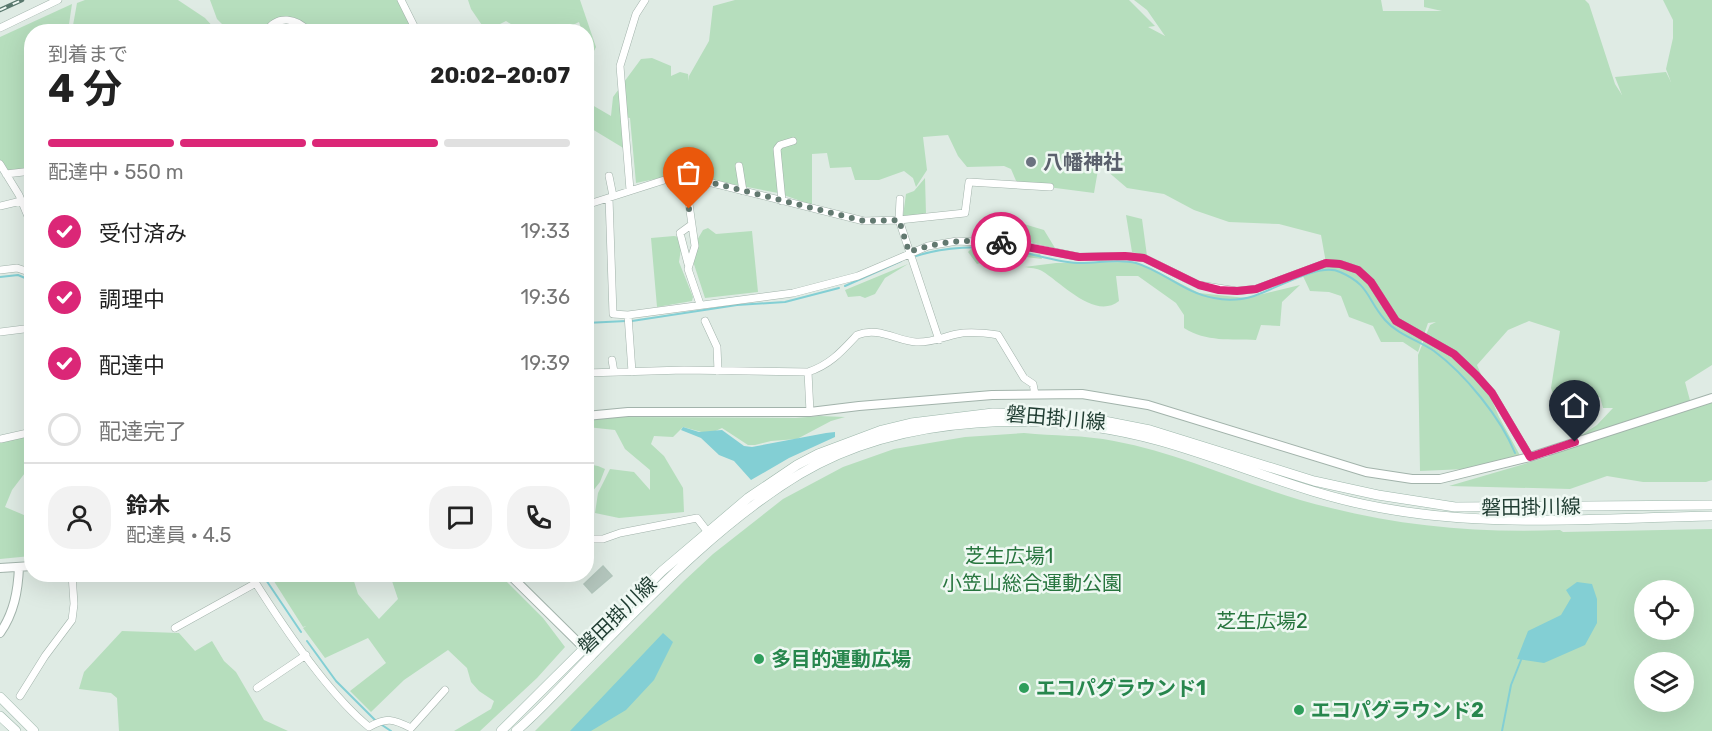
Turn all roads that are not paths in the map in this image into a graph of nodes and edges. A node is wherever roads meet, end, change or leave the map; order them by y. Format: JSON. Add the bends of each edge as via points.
{"nodes":[{"id":1,"x":58,"y":0,"type":"edge"},
{"id":2,"x":401,"y":0,"type":"edge"},
{"id":3,"x":644,"y":0,"type":"edge"},
{"id":4,"x":275,"y":24,"type":"edge"},
{"id":5,"x":299,"y":24,"type":"edge"},
{"id":6,"x":413,"y":24,"type":"edge"},
{"id":7,"x":0,"y":28,"type":"edge"},
{"id":8,"x":793,"y":141,"type":"dead end"},
{"id":9,"x":0,"y":164,"type":"edge"},
{"id":10,"x":739,"y":166,"type":"dead end"},
{"id":11,"x":24,"y":172,"type":"edge"},
{"id":12,"x":6,"y":174,"type":"junction"},
{"id":13,"x":609,"y":176,"type":"dead end"},
{"id":14,"x":685,"y":176,"type":"junction"},
{"id":15,"x":1050,"y":187,"type":"dead end"},
{"id":16,"x":630,"y":190,"type":"junction"},
{"id":17,"x":743,"y":191,"type":"junction"},
{"id":18,"x":611,"y":197,"type":"junction"},
{"id":19,"x":900,"y":199,"type":"dead end"},
{"id":20,"x":21,"y":201,"type":"junction"},
{"id":21,"x":782,"y":201,"type":"junction"},
{"id":22,"x":594,"y":202,"type":"edge"},
{"id":23,"x":0,"y":206,"type":"edge"},
{"id":24,"x":24,"y":208,"type":"edge"},
{"id":25,"x":899,"y":220,"type":"junction"},
{"id":26,"x":691,"y":225,"type":"junction"},
{"id":27,"x":909,"y":252,"type":"junction"},
{"id":28,"x":688,"y":266,"type":"junction"},
{"id":29,"x":0,"y":270,"type":"edge"},
{"id":30,"x":24,"y":270,"type":"edge"},
{"id":31,"x":700,"y":304,"type":"junction"},
{"id":32,"x":628,"y":315,"type":"junction"},
{"id":33,"x":705,"y":321,"type":"dead end"},
{"id":34,"x":24,"y":329,"type":"edge"},
{"id":35,"x":0,"y":332,"type":"edge"},
{"id":36,"x":939,"y":340,"type":"junction"},
{"id":37,"x":612,"y":360,"type":"dead end"},
{"id":38,"x":718,"y":371,"type":"junction"},
{"id":39,"x":614,"y":372,"type":"junction"},
{"id":40,"x":632,"y":372,"type":"junction"},
{"id":41,"x":808,"y":372,"type":"junction"},
{"id":42,"x":594,"y":373,"type":"edge"},
{"id":43,"x":1035,"y":394,"type":"junction"},
{"id":44,"x":1712,"y":398,"type":"edge"},
{"id":45,"x":810,"y":412,"type":"junction"},
{"id":46,"x":594,"y":415,"type":"edge"},
{"id":47,"x":24,"y":434,"type":"edge"},
{"id":48,"x":2,"y":439,"type":"dead end"},
{"id":49,"x":1530,"y":457,"type":"junction"},
{"id":50,"x":1712,"y":505,"type":"edge"},
{"id":51,"x":1712,"y":516,"type":"edge"},
{"id":52,"x":707,"y":531,"type":"junction"},
{"id":53,"x":594,"y":539,"type":"edge"},
{"id":54,"x":19,"y":567,"type":"junction"},
{"id":55,"x":24,"y":567,"type":"edge"},
{"id":56,"x":0,"y":568,"type":"edge"},
{"id":57,"x":73,"y":582,"type":"edge"},
{"id":58,"x":517,"y":582,"type":"edge"},
{"id":59,"x":256,"y":583,"type":"joint"},
{"id":60,"x":176,"y":628,"type":"dead end"},
{"id":61,"x":0,"y":633,"type":"edge"},
{"id":62,"x":584,"y":647,"type":"junction"},
{"id":63,"x":306,"y":655,"type":"junction"},
{"id":64,"x":591,"y":655,"type":"junction"},
{"id":65,"x":257,"y":688,"type":"dead end"},
{"id":66,"x":445,"y":690,"type":"dead end"},
{"id":67,"x":20,"y":696,"type":"dead end"},
{"id":68,"x":0,"y":697,"type":"edge"},
{"id":69,"x":0,"y":716,"type":"edge"},
{"id":70,"x":16,"y":731,"type":"edge"},
{"id":71,"x":34,"y":731,"type":"edge"},
{"id":72,"x":501,"y":731,"type":"edge"},
{"id":73,"x":516,"y":731,"type":"edge"}],
"edges":[{"from":1,"to":7,"type":"street"},
{"from":2,"to":6,"type":"street"},
{"from":3,"to":16,"type":"street","via":[[620,66]]},
{"from":4,"to":5,"type":"street","via":[[294,20]]},
{"from":8,"to":21,"type":"street","via":[[777,149]]},
{"from":9,"to":12,"type":"street"},
{"from":10,"to":17,"type":"street"},
{"from":11,"to":12,"type":"street"},
{"from":12,"to":20,"type":"street"},
{"from":13,"to":18,"type":"street"},
{"from":14,"to":16,"type":"street"},
{"from":14,"to":17,"type":"street"},
{"from":14,"to":26,"type":"street"},
{"from":15,"to":25,"type":"street","via":[[969,182],[965,213]]},
{"from":16,"to":18,"type":"street"},
{"from":17,"to":21,"type":"street"},
{"from":18,"to":22,"type":"street"},
{"from":18,"to":32,"type":"street","via":[[612,314]]},
{"from":19,"to":25,"type":"street"},
{"from":20,"to":23,"type":"street"},
{"from":20,"to":24,"type":"street"},
{"from":21,"to":25,"type":"street","via":[[864,221]]},
{"from":25,"to":27,"type":"street"},
{"from":26,"to":28,"type":"street","via":[[695,246]]},
{"from":26,"to":28,"type":"street","via":[[680,233]]},
{"from":27,"to":31,"type":"street","via":[[858,276],[825,286]]},
{"from":27,"to":36,"type":"street"},
{"from":27,"to":49,"type":"street","via":[[979,240],[1079,257],[1144,258],[1199,285],[1237,291],[1256,289],[1326,263],[1340,264],[1358,270],[1371,282],[1396,321],[1454,354],[1476,375],[1492,393]]},
{"from":28,"to":31,"type":"street"},
{"from":29,"to":30,"type":"street"},
{"from":31,"to":32,"type":"street"},
{"from":32,"to":40,"type":"street"},
{"from":33,"to":38,"type":"street","via":[[717,347]]},
{"from":34,"to":35,"type":"street"},
{"from":36,"to":41,"type":"street","via":[[915,342],[885,333],[862,333],[820,369]]},
{"from":36,"to":43,"type":"street","via":[[959,333],[998,335],[1024,378],[1033,384]]},
{"from":37,"to":39,"type":"street"},
{"from":38,"to":40,"type":"street"},
{"from":38,"to":41,"type":"street"},
{"from":39,"to":40,"type":"street"},
{"from":39,"to":42,"type":"street"},
{"from":41,"to":45,"type":"street"},
{"from":43,"to":45,"type":"street"},
{"from":43,"to":49,"type":"street","via":[[1082,394],[1148,405],[1394,477],[1440,479]]},
{"from":44,"to":49,"type":"street"},
{"from":45,"to":46,"type":"street"},
{"from":47,"to":48,"type":"street"},
{"from":50,"to":52,"type":"main road","name":"磐田掛川線","via":[[1485,509],[1430,504],[1314,481],[1150,430],[1056,414],[993,413],[911,423],[836,446],[797,465]]},
{"from":51,"to":64,"type":"main road","name":"磐田掛川線","via":[[1530,520],[1432,516],[1336,498],[1133,434],[1027,422],[942,427],[886,438],[830,459],[772,492],[734,520]]},
{"from":52,"to":53,"type":"street","via":[[697,518]]},
{"from":52,"to":62,"type":"main road","name":"磐田掛川線"},
{"from":54,"to":55,"type":"street"},
{"from":54,"to":56,"type":"street"},
{"from":54,"to":61,"type":"street","via":[[12,612]]},
{"from":57,"to":67,"type":"street","via":[[72,620]]},
{"from":58,"to":62,"type":"street"},
{"from":59,"to":60,"type":"street"},
{"from":59,"to":63,"type":"street"},
{"from":62,"to":64,"type":"street"},
{"from":62,"to":72,"type":"main road","name":"磐田掛川線"},
{"from":63,"to":65,"type":"street"},
{"from":63,"to":66,"type":"street","via":[[341,701],[369,727],[383,719],[411,728]]},
{"from":64,"to":73,"type":"main road","name":"磐田掛川線"},
{"from":68,"to":71,"type":"main road"},
{"from":69,"to":70,"type":"main road"}]}
